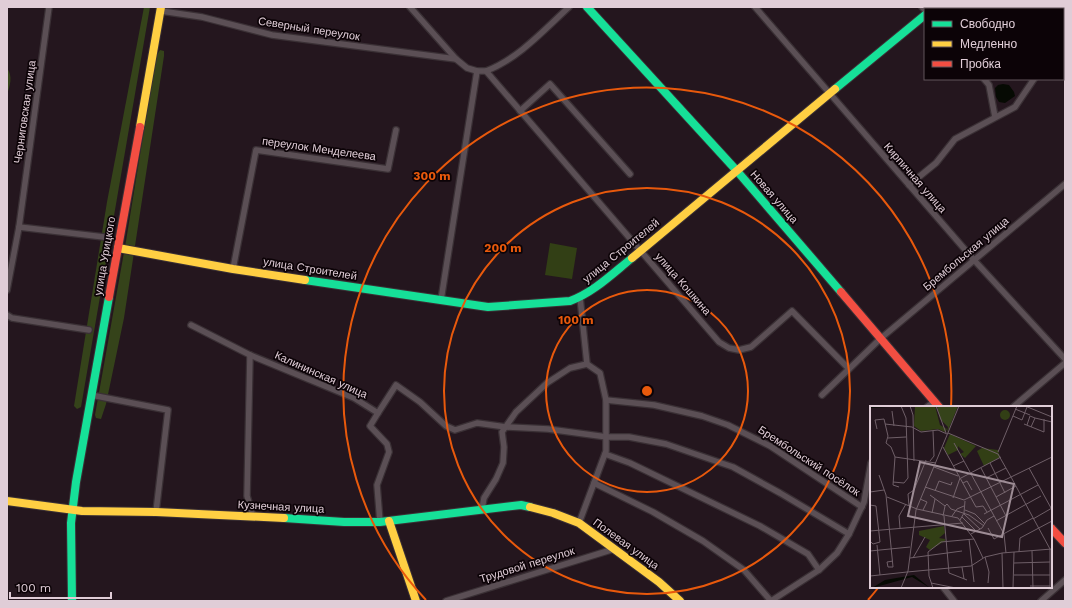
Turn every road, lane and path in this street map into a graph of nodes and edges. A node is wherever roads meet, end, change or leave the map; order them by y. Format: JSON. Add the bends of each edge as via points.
{"nodes":[{"id":1,"x":49,"y":7,"type":"edge"},
{"id":2,"x":410,"y":7,"type":"edge"},
{"id":3,"x":569,"y":7,"type":"edge"},
{"id":4,"x":587,"y":7,"type":"edge"},
{"id":5,"x":755,"y":7,"type":"edge"},
{"id":6,"x":161,"y":9,"type":"edge"},
{"id":7,"x":924,"y":16,"type":"edge"},
{"id":8,"x":456,"y":59,"type":"junction"},
{"id":9,"x":486,"y":70,"type":"junction"},
{"id":10,"x":477,"y":71,"type":"junction"},
{"id":11,"x":985,"y":80,"type":"edge"},
{"id":12,"x":1033,"y":80,"type":"edge"},
{"id":13,"x":829,"y":94,"type":"junction"},
{"id":14,"x":520,"y":111,"type":"junction"},
{"id":15,"x":995,"y":117,"type":"junction"},
{"id":16,"x":396,"y":130,"type":"dead end"},
{"id":17,"x":737,"y":171,"type":"junction"},
{"id":18,"x":630,"y":174,"type":"dead end"},
{"id":19,"x":1065,"y":184,"type":"edge"},
{"id":20,"x":909,"y":185,"type":"junction"},
{"id":21,"x":19,"y":227,"type":"junction"},
{"id":22,"x":104,"y":237,"type":"dead end"},
{"id":23,"x":118,"y":248,"type":"junction"},
{"id":24,"x":640,"y":251,"type":"junction"},
{"id":25,"x":974,"y":260,"type":"junction"},
{"id":26,"x":233,"y":269,"type":"junction"},
{"id":27,"x":7,"y":290,"type":"edge"},
{"id":28,"x":580,"y":297,"type":"junction"},
{"id":29,"x":441,"y":300,"type":"junction"},
{"id":30,"x":7,"y":315,"type":"edge"},
{"id":31,"x":191,"y":325,"type":"dead end"},
{"id":32,"x":89,"y":330,"type":"dead end"},
{"id":33,"x":880,"y":339,"type":"junction"},
{"id":34,"x":250,"y":355,"type":"junction"},
{"id":35,"x":1065,"y":358,"type":"edge"},
{"id":36,"x":1065,"y":363,"type":"edge"},
{"id":37,"x":586,"y":364,"type":"junction"},
{"id":38,"x":849,"y":369,"type":"junction"},
{"id":39,"x":91,"y":395,"type":"junction"},
{"id":40,"x":822,"y":395,"type":"dead end"},
{"id":41,"x":606,"y":400,"type":"junction"},
{"id":42,"x":933,"y":405,"type":"edge"},
{"id":43,"x":1014,"y":406,"type":"edge"},
{"id":44,"x":378,"y":413,"type":"junction"},
{"id":45,"x":506,"y":427,"type":"junction"},
{"id":46,"x":607,"y":437,"type":"junction"},
{"id":47,"x":605,"y":454,"type":"junction"},
{"id":48,"x":870,"y":469,"type":"edge"},
{"id":49,"x":594,"y":483,"type":"junction"},
{"id":50,"x":7,"y":501,"type":"edge"},
{"id":51,"x":862,"y":507,"type":"junction"},
{"id":52,"x":482,"y":509,"type":"junction"},
{"id":53,"x":73,"y":510,"type":"junction"},
{"id":54,"x":156,"y":512,"type":"junction"},
{"id":55,"x":554,"y":513,"type":"joint"},
{"id":56,"x":253,"y":516,"type":"junction"},
{"id":57,"x":389,"y":521,"type":"junction"},
{"id":58,"x":380,"y":522,"type":"junction"},
{"id":59,"x":579,"y":524,"type":"junction"},
{"id":60,"x":1052,"y":529,"type":"edge"},
{"id":61,"x":849,"y":534,"type":"junction"},
{"id":62,"x":1065,"y":543,"type":"edge"},
{"id":63,"x":614,"y":549,"type":"junction"},
{"id":64,"x":819,"y":570,"type":"junction"},
{"id":65,"x":1065,"y":580,"type":"edge"},
{"id":66,"x":944,"y":588,"type":"edge"},
{"id":67,"x":72,"y":601,"type":"edge"},
{"id":68,"x":416,"y":601,"type":"edge"},
{"id":69,"x":446,"y":601,"type":"edge"},
{"id":70,"x":680,"y":601,"type":"edge"},
{"id":71,"x":771,"y":601,"type":"edge"},
{"id":72,"x":954,"y":601,"type":"edge"},
{"id":73,"x":1041,"y":601,"type":"edge"}],
"edges":[{"from":1,"to":21,"type":"street","name":"Черниговская улица"},
{"from":2,"to":8,"type":"street"},
{"from":3,"to":9,"type":"street","via":[[520,51],[496,67]]},
{"from":4,"to":17,"type":"street","name":"Новая улица"},
{"from":5,"to":13,"type":"street","name":"Кирпичная улица"},
{"from":6,"to":8,"type":"street","name":"Северный переулок","via":[[272,35]]},
{"from":6,"to":23,"type":"street","name":"улица Урицкого"},
{"from":7,"to":13,"type":"street","name":"улица Строителей"},
{"from":8,"to":10,"type":"street","via":[[467,68]]},
{"from":9,"to":10,"type":"street"},
{"from":9,"to":14,"type":"street","name":"улица Кошкина"},
{"from":10,"to":29,"type":"street"},
{"from":11,"to":15,"type":"street","via":[[990,85]]},
{"from":12,"to":15,"type":"street","via":[[1015,107]]},
{"from":13,"to":17,"type":"street","name":"улица Строителей"},
{"from":13,"to":20,"type":"street","name":"Кирпичная улица"},
{"from":14,"to":18,"type":"street","via":[[550,84]]},
{"from":14,"to":24,"type":"street","name":"улица Кошкина"},
{"from":15,"to":20,"type":"street","via":[[955,139],[936,163]]},
{"from":16,"to":26,"type":"street","name":"переулок Менделеева","via":[[388,170],[256,150]]},
{"from":17,"to":24,"type":"street","name":"улица Строителей"},
{"from":17,"to":33,"type":"street","name":"Новая улица"},
{"from":19,"to":25,"type":"street","name":"Брембольская улица"},
{"from":20,"to":25,"type":"street","name":"Кирпичная улица"},
{"from":21,"to":22,"type":"street"},
{"from":21,"to":27,"type":"street","name":"Черниговская улица"},
{"from":23,"to":26,"type":"street","name":"улица Строителей"},
{"from":23,"to":39,"type":"street","name":"улица Урицкого"},
{"from":24,"to":28,"type":"street","name":"улица Строителей"},
{"from":24,"to":38,"type":"street","name":"улица Кошкина","via":[[719,342],[729,348],[739,350],[751,347],[792,311]]},
{"from":25,"to":33,"type":"street","name":"Брембольская улица"},
{"from":25,"to":35,"type":"street","name":"Кирпичная улица"},
{"from":26,"to":29,"type":"street","name":"улица Строителей"},
{"from":28,"to":29,"type":"street","name":"улица Строителей","via":[[568,302],[488,307]]},
{"from":28,"to":37,"type":"street"},
{"from":30,"to":32,"type":"street","via":[[12,318]]},
{"from":31,"to":34,"type":"street","name":"Калининская улица"},
{"from":33,"to":38,"type":"street","name":"Брембольская улица"},
{"from":33,"to":42,"type":"street","name":"Новая улица"},
{"from":34,"to":44,"type":"street","name":"Калининская улица","via":[[354,398]]},
{"from":34,"to":56,"type":"street","via":[[247,496]]},
{"from":36,"to":43,"type":"street"},
{"from":37,"to":41,"type":"street","via":[[600,373]]},
{"from":37,"to":45,"type":"street","via":[[570,368],[547,383],[516,412]]},
{"from":38,"to":40,"type":"street","name":"Брембольская улица"},
{"from":39,"to":53,"type":"street","name":"улица Урицкого"},
{"from":39,"to":54,"type":"street","via":[[168,410]]},
{"from":41,"to":46,"type":"street"},
{"from":41,"to":51,"type":"street","name":"Брембольский посёлок","via":[[654,405],[728,425],[770,446]]},
{"from":44,"to":45,"type":"street","via":[[396,385],[420,402],[446,426],[455,430],[477,423]]},
{"from":44,"to":58,"type":"street","via":[[370,426],[387,444],[388,452],[377,485]]},
{"from":45,"to":46,"type":"street"},
{"from":45,"to":52,"type":"street","via":[[502,432],[503,463],[484,498]]},
{"from":46,"to":47,"type":"street"},
{"from":46,"to":61,"type":"street","via":[[629,437],[666,444],[733,467]]},
{"from":47,"to":49,"type":"street"},
{"from":47,"to":64,"type":"street","via":[[630,463],[760,526],[808,554]]},
{"from":48,"to":51,"type":"street"},
{"from":49,"to":59,"type":"street"},
{"from":49,"to":71,"type":"street","via":[[653,512],[703,541],[744,570]]},
{"from":50,"to":53,"type":"street","name":"Кузнечная улица"},
{"from":51,"to":61,"type":"street"},
{"from":52,"to":55,"type":"street","name":"Кузнечная улица","via":[[521,505]]},
{"from":52,"to":57,"type":"street","name":"Кузнечная улица"},
{"from":53,"to":54,"type":"street","name":"Кузнечная улица"},
{"from":53,"to":67,"type":"street","name":"улица Урицкого"},
{"from":54,"to":56,"type":"street","name":"Кузнечная улица"},
{"from":55,"to":59,"type":"street","name":"Полевая улица"},
{"from":56,"to":58,"type":"street","name":"Кузнечная улица"},
{"from":57,"to":58,"type":"street","name":"Кузнечная улица"},
{"from":57,"to":68,"type":"street"},
{"from":59,"to":63,"type":"street","name":"Полевая улица"},
{"from":60,"to":62,"type":"street"},
{"from":61,"to":64,"type":"street","via":[[837,553]]},
{"from":63,"to":69,"type":"street","name":"Трудовой переулок"},
{"from":63,"to":70,"type":"street","name":"Полевая улица"},
{"from":64,"to":71,"type":"street"},
{"from":65,"to":73,"type":"street"},
{"from":66,"to":72,"type":"street"}]}
